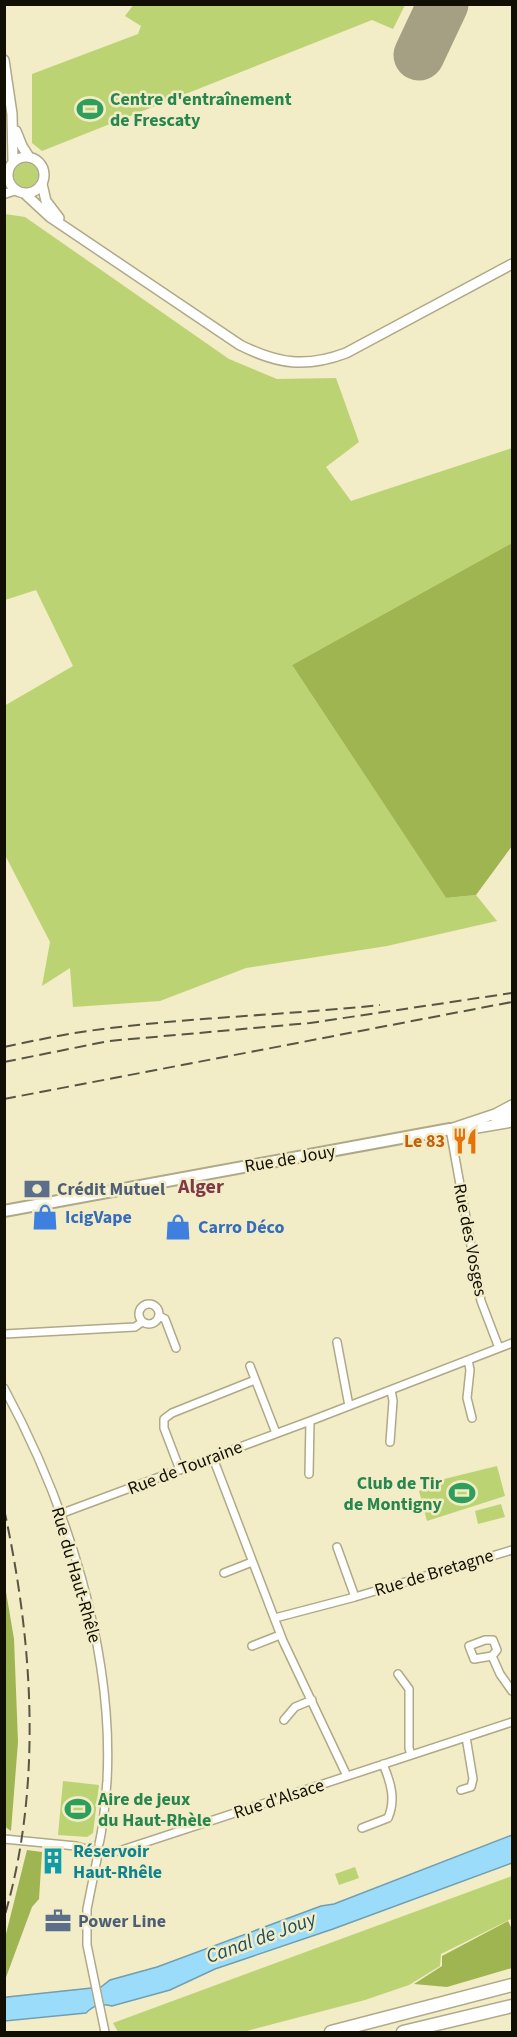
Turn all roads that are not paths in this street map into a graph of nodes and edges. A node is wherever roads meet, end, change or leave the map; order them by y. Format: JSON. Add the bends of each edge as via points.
{"nodes":[{"id":1,"x":4,"y":60,"type":"edge"},
{"id":2,"x":12,"y":114,"type":"junction"},
{"id":3,"x":29,"y":157,"type":"junction"},
{"id":4,"x":13,"y":162,"type":"junction"},
{"id":5,"x":6,"y":175,"type":"edge"},
{"id":6,"x":42,"y":184,"type":"junction"},
{"id":7,"x":20,"y":192,"type":"junction"},
{"id":8,"x":4,"y":194,"type":"edge"},
{"id":9,"x":74,"y":232,"type":"junction"},
{"id":10,"x":513,"y":264,"type":"edge"},
{"id":11,"x":513,"y":1105,"type":"edge"},
{"id":12,"x":513,"y":1113,"type":"edge"},
{"id":13,"x":513,"y":1122,"type":"edge"},
{"id":14,"x":477,"y":1128,"type":"junction"},
{"id":15,"x":450,"y":1129,"type":"junction"},
{"id":16,"x":4,"y":1211,"type":"edge"},
{"id":17,"x":159,"y":1316,"type":"junction"},
{"id":18,"x":142,"y":1322,"type":"junction"},
{"id":19,"x":4,"y":1334,"type":"edge"},
{"id":20,"x":337,"y":1342,"type":"dead end"},
{"id":21,"x":513,"y":1343,"type":"edge"},
{"id":22,"x":176,"y":1348,"type":"dead end"},
{"id":23,"x":499,"y":1348,"type":"junction"},
{"id":24,"x":468,"y":1360,"type":"junction"},
{"id":25,"x":250,"y":1366,"type":"dead end"},
{"id":26,"x":255,"y":1380,"type":"junction"},
{"id":27,"x":4,"y":1388,"type":"edge"},
{"id":28,"x":391,"y":1390,"type":"junction"},
{"id":29,"x":349,"y":1406,"type":"junction"},
{"id":30,"x":472,"y":1418,"type":"dead end"},
{"id":31,"x":310,"y":1421,"type":"junction"},
{"id":32,"x":276,"y":1434,"type":"junction"},
{"id":33,"x":390,"y":1442,"type":"dead end"},
{"id":34,"x":213,"y":1458,"type":"junction"},
{"id":35,"x":180,"y":1470,"type":"junction"},
{"id":36,"x":309,"y":1474,"type":"dead end"},
{"id":37,"x":60,"y":1514,"type":"junction"},
{"id":38,"x":337,"y":1547,"type":"dead end"},
{"id":39,"x":513,"y":1550,"type":"edge"},
{"id":40,"x":252,"y":1562,"type":"junction"},
{"id":41,"x":224,"y":1573,"type":"dead end"},
{"id":42,"x":355,"y":1597,"type":"junction"},
{"id":43,"x":274,"y":1618,"type":"junction"},
{"id":44,"x":280,"y":1635,"type":"junction"},
{"id":45,"x":252,"y":1646,"type":"dead end"},
{"id":46,"x":492,"y":1656,"type":"dead end"},
{"id":47,"x":398,"y":1674,"type":"dead end"},
{"id":48,"x":513,"y":1691,"type":"edge"},
{"id":49,"x":312,"y":1700,"type":"junction"},
{"id":50,"x":284,"y":1720,"type":"dead end"},
{"id":51,"x":513,"y":1722,"type":"edge"},
{"id":52,"x":466,"y":1737,"type":"junction"},
{"id":53,"x":411,"y":1755,"type":"junction"},
{"id":54,"x":383,"y":1764,"type":"junction"},
{"id":55,"x":347,"y":1776,"type":"junction"},
{"id":56,"x":461,"y":1791,"type":"dead end"},
{"id":57,"x":362,"y":1828,"type":"dead end"},
{"id":58,"x":4,"y":1839,"type":"edge"},
{"id":59,"x":99,"y":1844,"type":"junction"},
{"id":60,"x":90,"y":1850,"type":"junction"},
{"id":61,"x":105,"y":1852,"type":"junction"},
{"id":62,"x":97,"y":1859,"type":"junction"},
{"id":63,"x":513,"y":1986,"type":"edge"},
{"id":64,"x":513,"y":2006,"type":"edge"},
{"id":65,"x":105,"y":2032,"type":"edge"},
{"id":66,"x":331,"y":2032,"type":"edge"},
{"id":67,"x":404,"y":2032,"type":"edge"}],
"edges":[{"from":1,"to":2,"type":"main road"},
{"from":2,"to":3,"type":"main road"},
{"from":2,"to":4,"type":"main road"},
{"from":3,"to":4,"type":"main road"},
{"from":3,"to":6,"type":"main road","via":[[43,167]]},
{"from":4,"to":5,"type":"main road"},
{"from":5,"to":7,"type":"main road"},
{"from":6,"to":7,"type":"main road","via":[[34,191]]},
{"from":6,"to":9,"type":"main road","via":[[46,201]]},
{"from":7,"to":8,"type":"street"},
{"from":7,"to":9,"type":"main road"},
{"from":9,"to":10,"type":"main road","via":[[240,345],[279,361],[298,363],[318,362],[346,353]]},
{"from":11,"to":15,"type":"main road"},
{"from":12,"to":14,"type":"main road","name":"Rue de Jouy"},
{"from":13,"to":14,"type":"main road","name":"Rue de Jouy"},
{"from":14,"to":15,"type":"main road","name":"Rue de Jouy"},
{"from":15,"to":16,"type":"main road","name":"Rue de Jouy"},
{"from":15,"to":23,"type":"street","name":"Rue des Vosges","via":[[481,1300]]},
{"from":17,"to":18,"type":"street","via":[[153,1323]]},
{"from":17,"to":18,"type":"street","via":[[156,1307],[146,1305],[140,1311]]},
{"from":17,"to":22,"type":"street","via":[[165,1319]]},
{"from":18,"to":19,"type":"street","via":[[135,1327]]},
{"from":20,"to":29,"type":"street"},
{"from":21,"to":23,"type":"street","name":"Rue de Touraine"},
{"from":23,"to":24,"type":"street","name":"Rue de Touraine"},
{"from":24,"to":28,"type":"street","name":"Rue de Touraine"},
{"from":24,"to":30,"type":"street","via":[[467,1398]]},
{"from":25,"to":26,"type":"street"},
{"from":26,"to":32,"type":"street"},
{"from":26,"to":35,"type":"street","via":[[164,1419]]},
{"from":27,"to":37,"type":"street","name":"Rue du Haut-Rhêle","via":[[36,1449]]},
{"from":28,"to":29,"type":"street","name":"Rue de Touraine"},
{"from":28,"to":33,"type":"street"},
{"from":29,"to":31,"type":"street","name":"Rue de Touraine"},
{"from":31,"to":32,"type":"street","name":"Rue de Touraine"},
{"from":31,"to":36,"type":"street"},
{"from":32,"to":34,"type":"street","name":"Rue de Touraine"},
{"from":34,"to":35,"type":"street","name":"Rue de Touraine"},
{"from":34,"to":40,"type":"street"},
{"from":35,"to":37,"type":"street","name":"Rue de Touraine"},
{"from":37,"to":59,"type":"street","name":"Rue du Haut-Rhêle","via":[[90,1613],[105,1705],[107,1770]]},
{"from":38,"to":42,"type":"street","name":"Rue de Bretagne"},
{"from":39,"to":42,"type":"street","name":"Rue de Bretagne"},
{"from":40,"to":41,"type":"street"},
{"from":40,"to":43,"type":"street"},
{"from":42,"to":43,"type":"street","name":"Rue de Bretagne"},
{"from":43,"to":44,"type":"street"},
{"from":44,"to":45,"type":"street"},
{"from":44,"to":49,"type":"street"},
{"from":46,"to":48,"type":"street"},
{"from":47,"to":53,"type":"street","via":[[409,1689]]},
{"from":49,"to":50,"type":"street","via":[[295,1707]]},
{"from":49,"to":55,"type":"street"},
{"from":51,"to":52,"type":"street","name":"Rue d'Alsace"},
{"from":52,"to":53,"type":"street","name":"Rue d'Alsace"},
{"from":52,"to":56,"type":"street","via":[[473,1779],[471,1787]]},
{"from":53,"to":54,"type":"street","name":"Rue d'Alsace"},
{"from":54,"to":55,"type":"street","name":"Rue d'Alsace"},
{"from":54,"to":57,"type":"street","via":[[393,1808],[388,1818]]},
{"from":55,"to":61,"type":"street","name":"Rue d'Alsace","via":[[119,1851]]},
{"from":58,"to":60,"type":"street"},
{"from":59,"to":60,"type":"street"},
{"from":59,"to":61,"type":"street"},
{"from":60,"to":62,"type":"street"},
{"from":61,"to":62,"type":"street"},
{"from":62,"to":65,"type":"street","via":[[87,1909],[87,1945]]},
{"from":63,"to":66,"type":"highway"},
{"from":64,"to":67,"type":"highway"}]}
